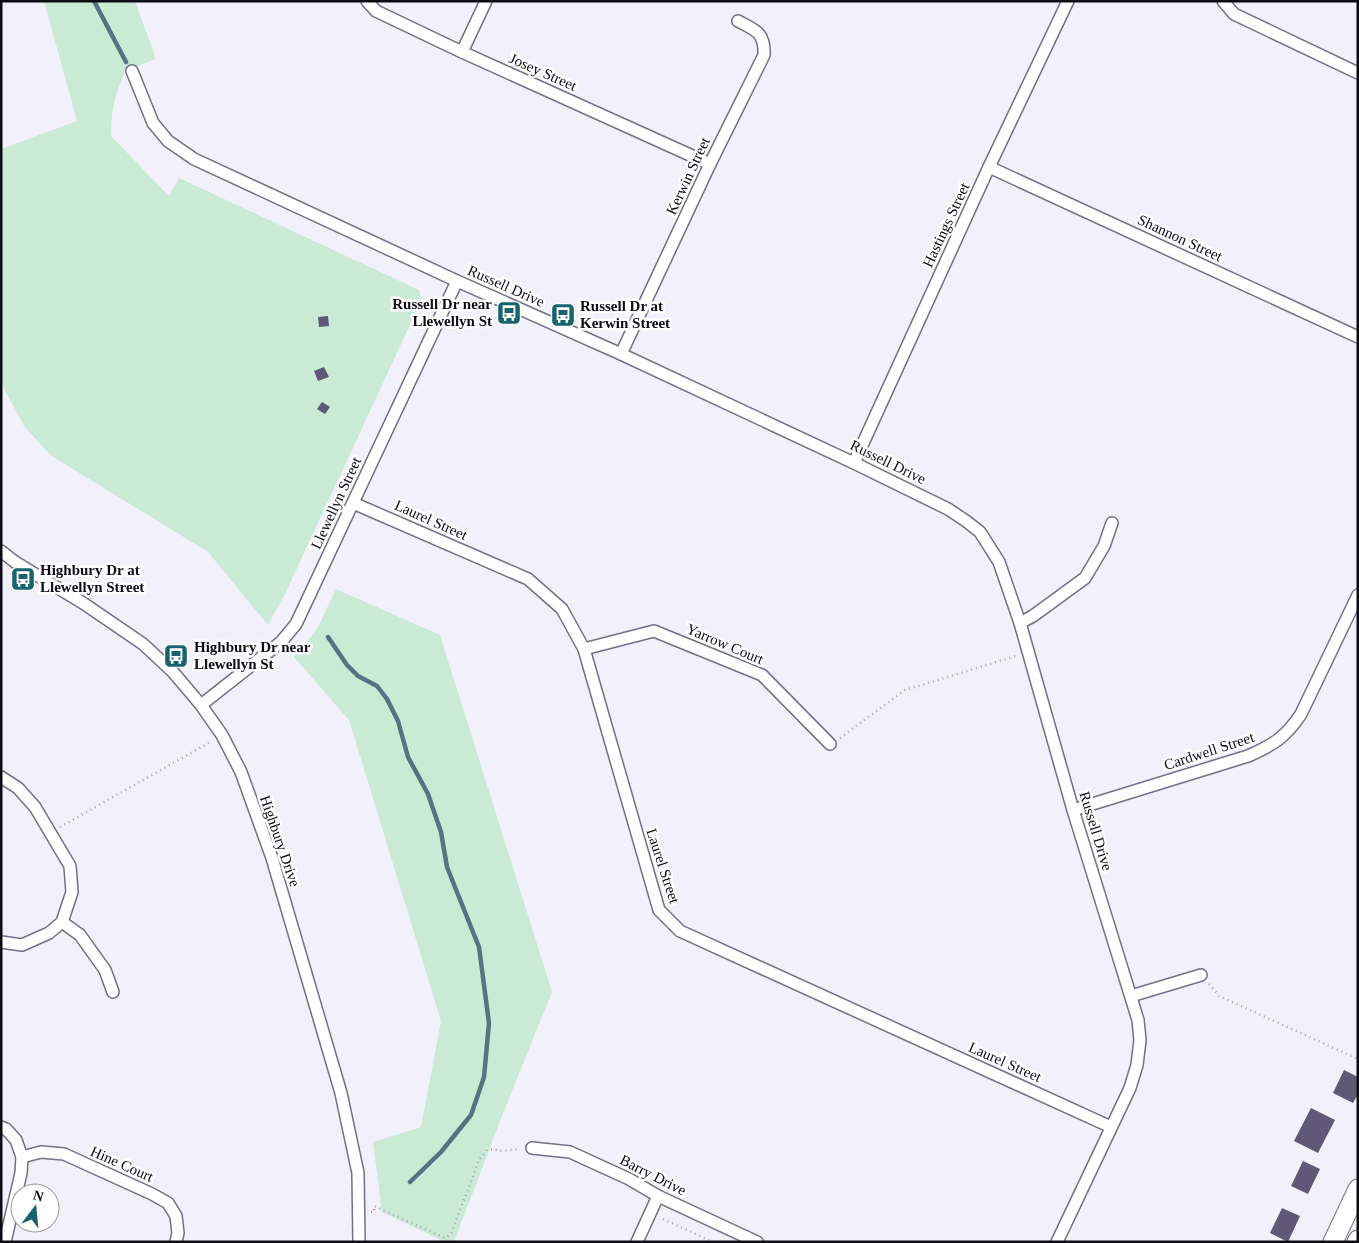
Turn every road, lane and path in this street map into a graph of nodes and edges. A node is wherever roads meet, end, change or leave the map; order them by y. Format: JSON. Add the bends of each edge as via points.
{"nodes":[{"id":1,"x":367,"y":1,"type":"edge"},
{"id":2,"x":486,"y":1,"type":"edge"},
{"id":3,"x":1068,"y":1,"type":"edge"},
{"id":4,"x":1223,"y":1,"type":"edge"},
{"id":5,"x":738,"y":21,"type":"dead end"},
{"id":6,"x":462,"y":52,"type":"junction"},
{"id":7,"x":132,"y":71,"type":"dead end"},
{"id":8,"x":1358,"y":74,"type":"edge"},
{"id":9,"x":710,"y":164,"type":"junction"},
{"id":10,"x":989,"y":167,"type":"junction"},
{"id":11,"x":457,"y":281,"type":"junction"},
{"id":12,"x":1358,"y":337,"type":"edge"},
{"id":13,"x":621,"y":354,"type":"junction"},
{"id":14,"x":854,"y":463,"type":"junction"},
{"id":15,"x":353,"y":503,"type":"junction"},
{"id":16,"x":1112,"y":523,"type":"dead end"},
{"id":17,"x":1,"y":551,"type":"edge"},
{"id":18,"x":1358,"y":595,"type":"edge"},
{"id":19,"x":1020,"y":623,"type":"junction"},
{"id":20,"x":584,"y":649,"type":"junction"},
{"id":21,"x":1027,"y":652,"type":"junction"},
{"id":22,"x":201,"y":706,"type":"junction"},
{"id":23,"x":222,"y":735,"type":"junction"},
{"id":24,"x":830,"y":744,"type":"joint"},
{"id":25,"x":1,"y":777,"type":"edge"},
{"id":26,"x":1073,"y":810,"type":"junction"},
{"id":27,"x":51,"y":832,"type":"junction"},
{"id":28,"x":62,"y":922,"type":"junction"},
{"id":29,"x":1,"y":942,"type":"edge"},
{"id":30,"x":1201,"y":975,"type":"joint"},
{"id":31,"x":112,"y":992,"type":"dead end"},
{"id":32,"x":1131,"y":996,"type":"junction"},
{"id":33,"x":1358,"y":1059,"type":"edge"},
{"id":34,"x":1,"y":1126,"type":"edge"},
{"id":35,"x":1111,"y":1127,"type":"junction"},
{"id":36,"x":532,"y":1148,"type":"joint"},
{"id":37,"x":22,"y":1156,"type":"junction"},
{"id":38,"x":1358,"y":1189,"type":"edge"},
{"id":39,"x":658,"y":1196,"type":"junction"},
{"id":40,"x":369,"y":1212,"type":"dead end"},
{"id":41,"x":662,"y":1219,"type":"dead end"},
{"id":42,"x":5,"y":1242,"type":"edge"},
{"id":43,"x":176,"y":1242,"type":"edge"},
{"id":44,"x":359,"y":1242,"type":"edge"},
{"id":45,"x":637,"y":1242,"type":"edge"},
{"id":46,"x":713,"y":1242,"type":"edge"},
{"id":47,"x":757,"y":1242,"type":"edge"},
{"id":48,"x":1057,"y":1242,"type":"edge"},
{"id":49,"x":1333,"y":1242,"type":"edge"}],
"edges":[{"from":1,"to":6,"type":"street","name":"Josey Street","via":[[376,11]]},
{"from":2,"to":6,"type":"street"},
{"from":3,"to":10,"type":"street","name":"Hastings Street"},
{"from":4,"to":8,"type":"street","via":[[1234,14]]},
{"from":5,"to":9,"type":"street","name":"Kerwin Street","via":[[758,31],[764,55]]},
{"from":6,"to":9,"type":"street","name":"Josey Street"},
{"from":7,"to":11,"type":"street","name":"Russell Drive","via":[[153,123],[168,141],[194,159]]},
{"from":9,"to":13,"type":"street","name":"Kerwin Street"},
{"from":10,"to":12,"type":"street","name":"Shannon Street"},
{"from":10,"to":14,"type":"street","name":"Hastings Street"},
{"from":11,"to":13,"type":"street","name":"Russell Drive"},
{"from":11,"to":15,"type":"street","name":"Llewellyn Street"},
{"from":13,"to":14,"type":"street","name":"Russell Drive"},
{"from":14,"to":19,"type":"street","name":"Russell Drive","via":[[948,509],[980,532],[999,562]]},
{"from":15,"to":20,"type":"street","name":"Laurel Street","via":[[528,579],[562,609]]},
{"from":15,"to":22,"type":"street","name":"Llewellyn Street","via":[[296,624],[281,642]]},
{"from":16,"to":19,"type":"street","via":[[1104,546],[1085,578]]},
{"from":17,"to":22,"type":"street","name":"Highbury Drive","via":[[143,644],[173,672]]},
{"from":18,"to":26,"type":"street","name":"Cardwell Street","via":[[1301,714],[1280,739],[1248,756]]},
{"from":19,"to":21,"type":"street","name":"Russell Drive"},
{"from":20,"to":24,"type":"street","name":"Yarrow Court","via":[[654,631],[762,675]]},
{"from":20,"to":35,"type":"street","name":"Laurel Street","via":[[658,910],[680,932]]},
{"from":21,"to":24,"type":"path","via":[[905,690]]},
{"from":21,"to":26,"type":"street","name":"Russell Drive"},
{"from":22,"to":23,"type":"street","name":"Highbury Drive"},
{"from":23,"to":27,"type":"path"},
{"from":23,"to":44,"type":"street","name":"Highbury Drive","via":[[240,772],[272,858],[341,1093],[358,1173]]},
{"from":25,"to":27,"type":"street","via":[[24,794]]},
{"from":26,"to":32,"type":"street","name":"Russell Drive"},
{"from":27,"to":28,"type":"street","via":[[70,866],[72,892]]},
{"from":28,"to":29,"type":"street","via":[[48,933],[22,945]]},
{"from":28,"to":31,"type":"street","via":[[80,935],[105,970]]},
{"from":30,"to":32,"type":"street"},
{"from":30,"to":33,"type":"path","via":[[1219,996]]},
{"from":32,"to":35,"type":"street","name":"Russell Drive","via":[[1140,1040],[1137,1065]]},
{"from":34,"to":37,"type":"street","via":[[16,1140]]},
{"from":35,"to":48,"type":"street","name":"Russell Drive"},
{"from":36,"to":39,"type":"street","name":"Barry Drive","via":[[570,1152]]},
{"from":36,"to":40,"type":"path","via":[[487,1150],[451,1234],[445,1238],[374,1206],[374,1212]]},
{"from":37,"to":42,"type":"street"},
{"from":37,"to":43,"type":"street","name":"Hine Court","via":[[41,1152],[64,1154],[152,1194],[168,1203],[176,1216]]},
{"from":38,"to":49,"type":"main road"},
{"from":39,"to":45,"type":"street"},
{"from":39,"to":47,"type":"street","name":"Barry Drive"},
{"from":41,"to":46,"type":"path"}]}
